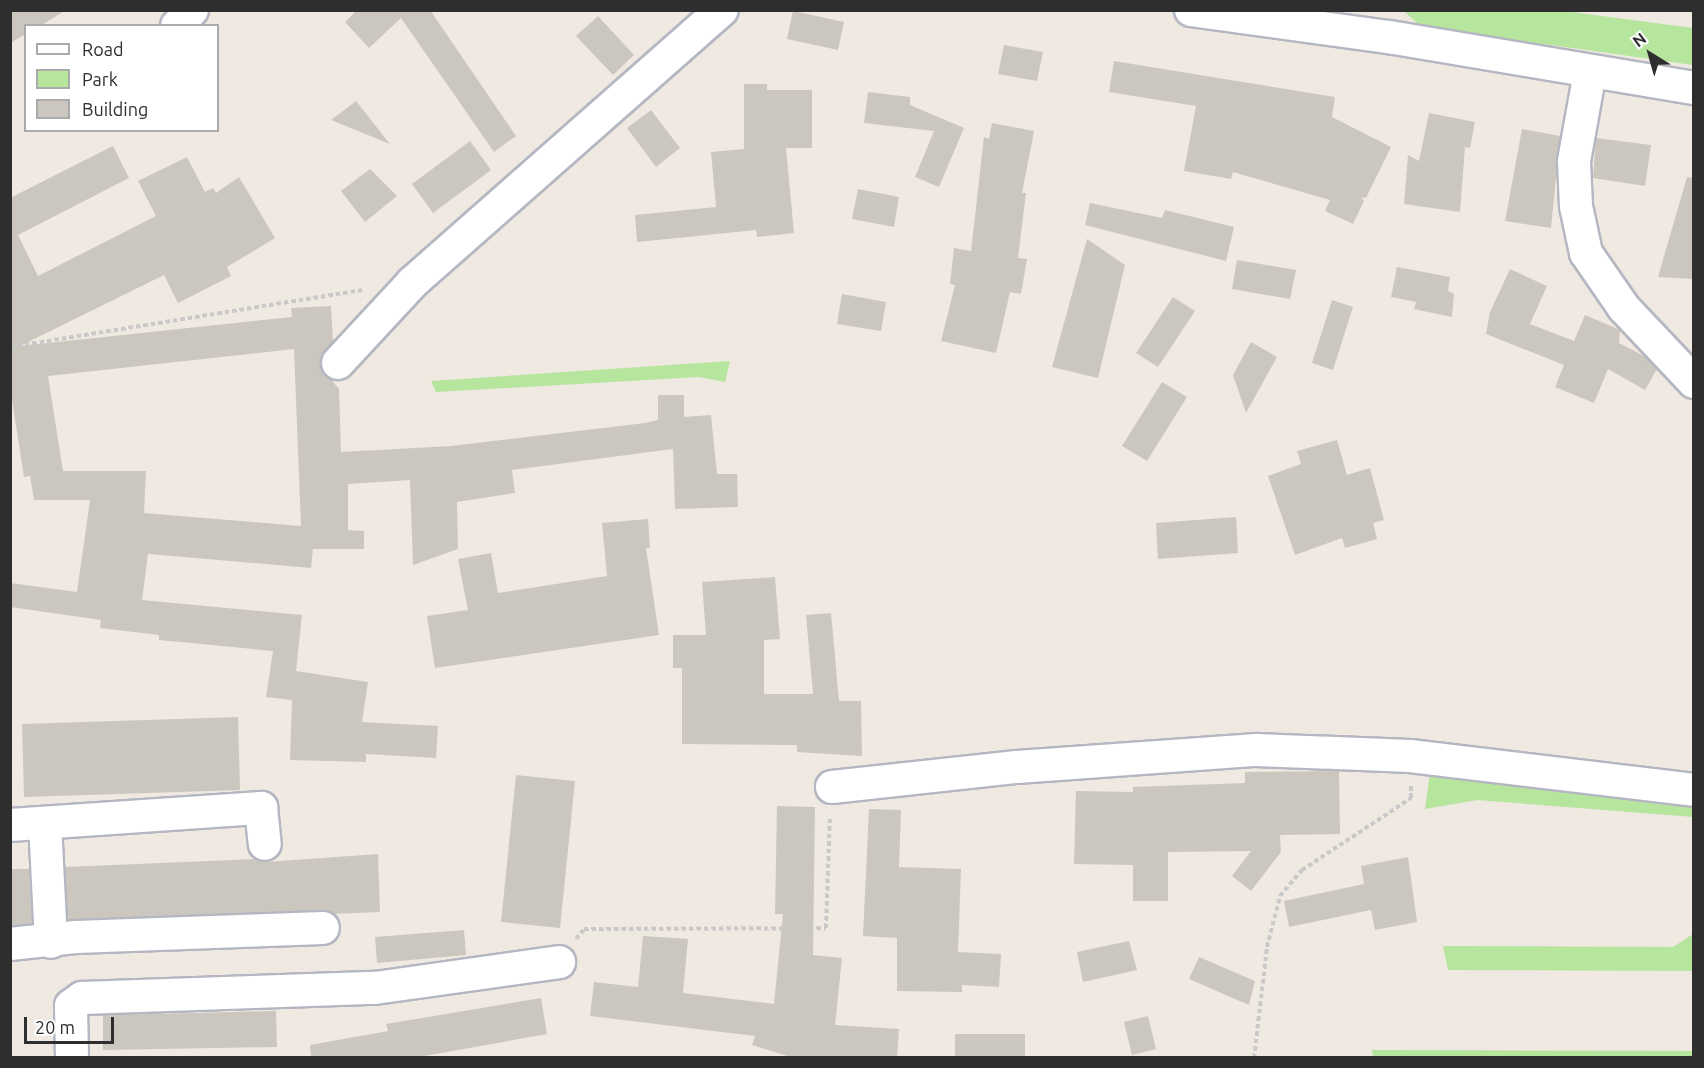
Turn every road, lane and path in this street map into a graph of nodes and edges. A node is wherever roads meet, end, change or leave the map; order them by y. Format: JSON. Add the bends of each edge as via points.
{"nodes":[{"id":1,"x":192,"y":10,"type":"edge"},
{"id":2,"x":722,"y":10,"type":"edge"},
{"id":3,"x":1191,"y":10,"type":"edge"},
{"id":4,"x":179,"y":24,"type":"edge"},
{"id":5,"x":1389,"y":24,"type":"edge"},
{"id":6,"x":1590,"y":72,"type":"junction"},
{"id":7,"x":1694,"y":88,"type":"edge"},
{"id":8,"x":367,"y":289,"type":"dead end"},
{"id":9,"x":10,"y":347,"type":"edge"},
{"id":10,"x":338,"y":363,"type":"dead end"},
{"id":11,"x":1694,"y":382,"type":"edge"},
{"id":12,"x":1410,"y":756,"type":"junction"},
{"id":13,"x":832,"y":787,"type":"joint"},
{"id":14,"x":1694,"y":790,"type":"edge"},
{"id":15,"x":45,"y":823,"type":"junction"},
{"id":16,"x":10,"y":825,"type":"edge"},
{"id":17,"x":265,"y":844,"type":"dead end"},
{"id":18,"x":323,"y":928,"type":"dead end"},
{"id":19,"x":51,"y":942,"type":"junction"},
{"id":20,"x":10,"y":944,"type":"edge"},
{"id":21,"x":560,"y":962,"type":"joint"},
{"id":22,"x":72,"y":1058,"type":"edge"},
{"id":23,"x":1254,"y":1058,"type":"edge"}],
"edges":[{"from":1,"to":4,"type":"street"},
{"from":2,"to":10,"type":"street","via":[[412,283]]},
{"from":3,"to":5,"type":"street"},
{"from":5,"to":6,"type":"street"},
{"from":6,"to":7,"type":"street"},
{"from":6,"to":11,"type":"street","via":[[1574,160],[1576,206],[1586,253],[1624,308]]},
{"from":8,"to":9,"type":"path"},
{"from":12,"to":13,"type":"street","via":[[1256,750],[1017,767]]},
{"from":12,"to":14,"type":"street"},
{"from":12,"to":23,"type":"path","via":[[1411,798],[1302,870],[1280,896],[1267,947]]},
{"from":13,"to":21,"type":"path","via":[[826,928],[584,929]]},
{"from":15,"to":16,"type":"street"},
{"from":15,"to":17,"type":"street","via":[[261,808]]},
{"from":15,"to":19,"type":"street"},
{"from":18,"to":19,"type":"street","via":[[76,937]]},
{"from":19,"to":20,"type":"street"},
{"from":21,"to":22,"type":"street","via":[[375,988],[82,998],[71,1006]]}]}
